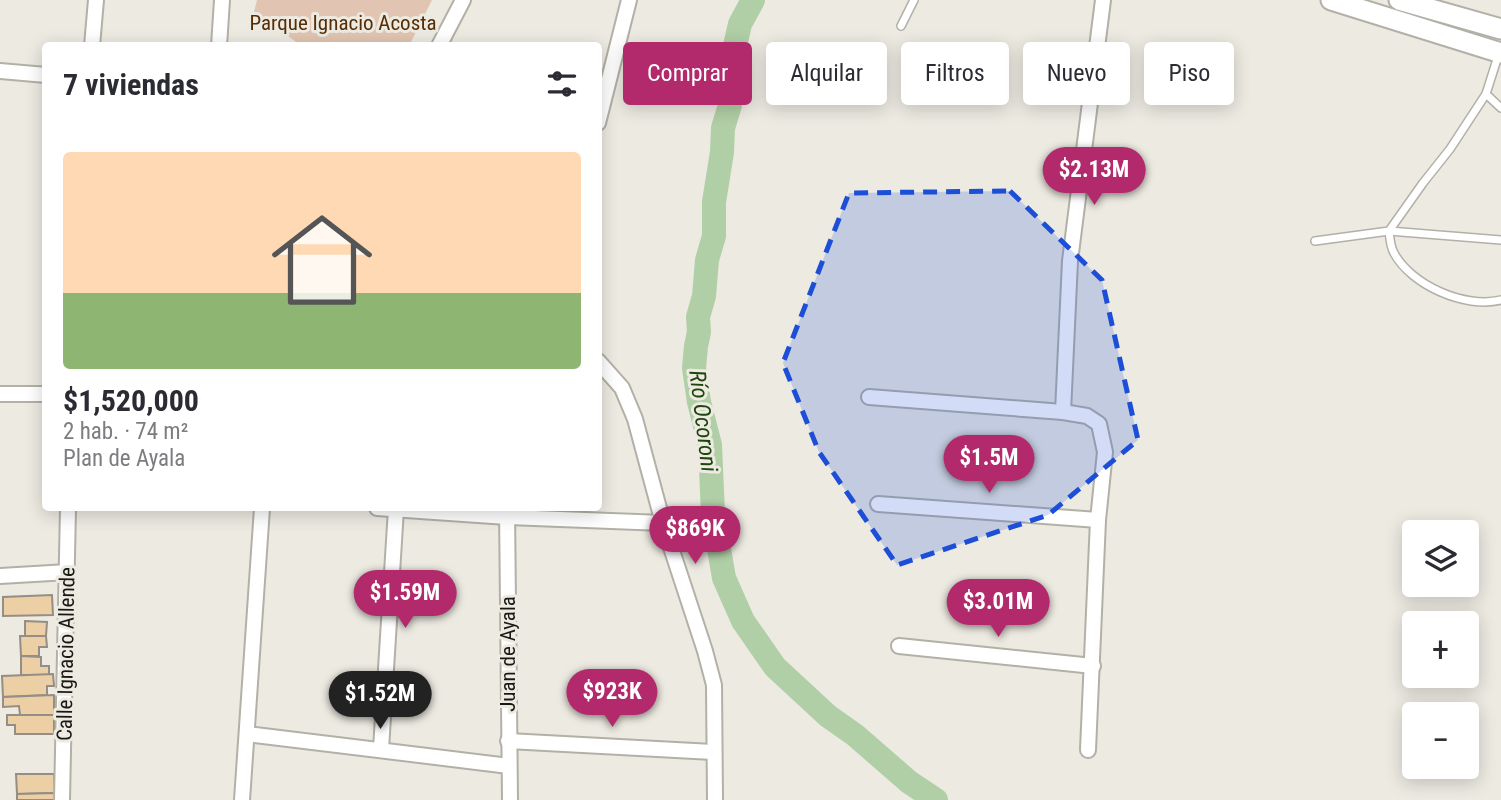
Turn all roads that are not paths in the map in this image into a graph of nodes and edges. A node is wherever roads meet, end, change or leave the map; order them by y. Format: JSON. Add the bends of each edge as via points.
{"nodes":[{"id":1,"x":96,"y":0,"type":"edge"},
{"id":2,"x":222,"y":0,"type":"edge"},
{"id":3,"x":463,"y":0,"type":"edge"},
{"id":4,"x":629,"y":0,"type":"edge"},
{"id":5,"x":914,"y":0,"type":"edge"},
{"id":6,"x":1103,"y":0,"type":"edge"},
{"id":7,"x":1331,"y":0,"type":"edge"},
{"id":8,"x":1399,"y":0,"type":"edge"},
{"id":9,"x":901,"y":26,"type":"dead end"},
{"id":10,"x":1501,"y":29,"type":"edge"},
{"id":11,"x":92,"y":42,"type":"edge"},
{"id":12,"x":219,"y":42,"type":"edge"},
{"id":13,"x":441,"y":42,"type":"edge"},
{"id":14,"x":1500,"y":53,"type":"edge"},
{"id":15,"x":0,"y":71,"type":"edge"},
{"id":16,"x":42,"y":75,"type":"edge"},
{"id":17,"x":1486,"y":94,"type":"junction"},
{"id":18,"x":602,"y":107,"type":"edge"},
{"id":19,"x":1501,"y":108,"type":"edge"},
{"id":20,"x":1390,"y":231,"type":"junction"},
{"id":21,"x":1501,"y":240,"type":"edge"},
{"id":22,"x":1315,"y":241,"type":"dead end"},
{"id":23,"x":1501,"y":300,"type":"edge"},
{"id":24,"x":602,"y":366,"type":"edge"},
{"id":25,"x":0,"y":394,"type":"edge"},
{"id":26,"x":42,"y":394,"type":"edge"},
{"id":27,"x":869,"y":397,"type":"dead end"},
{"id":28,"x":1063,"y":412,"type":"junction"},
{"id":29,"x":878,"y":504,"type":"dead end"},
{"id":30,"x":68,"y":511,"type":"edge"},
{"id":31,"x":262,"y":511,"type":"edge"},
{"id":32,"x":396,"y":511,"type":"edge"},
{"id":33,"x":470,"y":511,"type":"edge"},
{"id":34,"x":507,"y":512,"type":"edge"},
{"id":35,"x":1098,"y":520,"type":"junction"},
{"id":36,"x":663,"y":523,"type":"junction"},
{"id":37,"x":68,"y":572,"type":"junction"},
{"id":38,"x":0,"y":576,"type":"edge"},
{"id":39,"x":899,"y":646,"type":"dead end"},
{"id":40,"x":1093,"y":666,"type":"junction"},
{"id":41,"x":247,"y":734,"type":"junction"},
{"id":42,"x":508,"y":741,"type":"junction"},
{"id":43,"x":380,"y":749,"type":"junction"},
{"id":44,"x":1088,"y":750,"type":"dead end"},
{"id":45,"x":713,"y":752,"type":"junction"},
{"id":46,"x":509,"y":766,"type":"junction"},
{"id":47,"x":62,"y":800,"type":"edge"},
{"id":48,"x":242,"y":800,"type":"edge"},
{"id":49,"x":510,"y":800,"type":"edge"},
{"id":50,"x":715,"y":800,"type":"edge"}],
"edges":[{"from":1,"to":11,"type":"street"},
{"from":2,"to":12,"type":"street"},
{"from":3,"to":13,"type":"street"},
{"from":4,"to":18,"type":"street"},
{"from":5,"to":9,"type":"lane"},
{"from":6,"to":28,"type":"street","via":[[1070,261]]},
{"from":7,"to":14,"type":"main road"},
{"from":8,"to":10,"type":"main road"},
{"from":14,"to":17,"type":"lane"},
{"from":15,"to":16,"type":"street"},
{"from":17,"to":19,"type":"lane"},
{"from":17,"to":20,"type":"lane"},
{"from":20,"to":21,"type":"lane"},
{"from":20,"to":22,"type":"lane"},
{"from":20,"to":23,"type":"lane","via":[[1392,250],[1418,280],[1447,295]]},
{"from":24,"to":36,"type":"street","via":[[622,388],[635,419]]},
{"from":25,"to":26,"type":"street"},
{"from":27,"to":28,"type":"street"},
{"from":28,"to":35,"type":"street","via":[[1087,416],[1099,424],[1105,452]]},
{"from":29,"to":35,"type":"street"},
{"from":30,"to":37,"type":"street","name":"Calle Ignacio Allende"},
{"from":31,"to":41,"type":"street"},
{"from":32,"to":43,"type":"street"},
{"from":33,"to":34,"type":"street"},
{"from":34,"to":36,"type":"street"},
{"from":34,"to":42,"type":"street","name":"Juan de Ayala"},
{"from":35,"to":40,"type":"street"},
{"from":36,"to":45,"type":"street","via":[[714,685]]},
{"from":37,"to":38,"type":"street"},
{"from":37,"to":47,"type":"street","name":"Calle Ignacio Allende"},
{"from":39,"to":40,"type":"street"},
{"from":40,"to":44,"type":"street"},
{"from":41,"to":43,"type":"street"},
{"from":41,"to":48,"type":"street"},
{"from":42,"to":45,"type":"street"},
{"from":42,"to":46,"type":"street","name":"Juan de Ayala"},
{"from":43,"to":46,"type":"street"},
{"from":45,"to":50,"type":"street"},
{"from":46,"to":49,"type":"street","name":"Juan de Ayala"}]}
